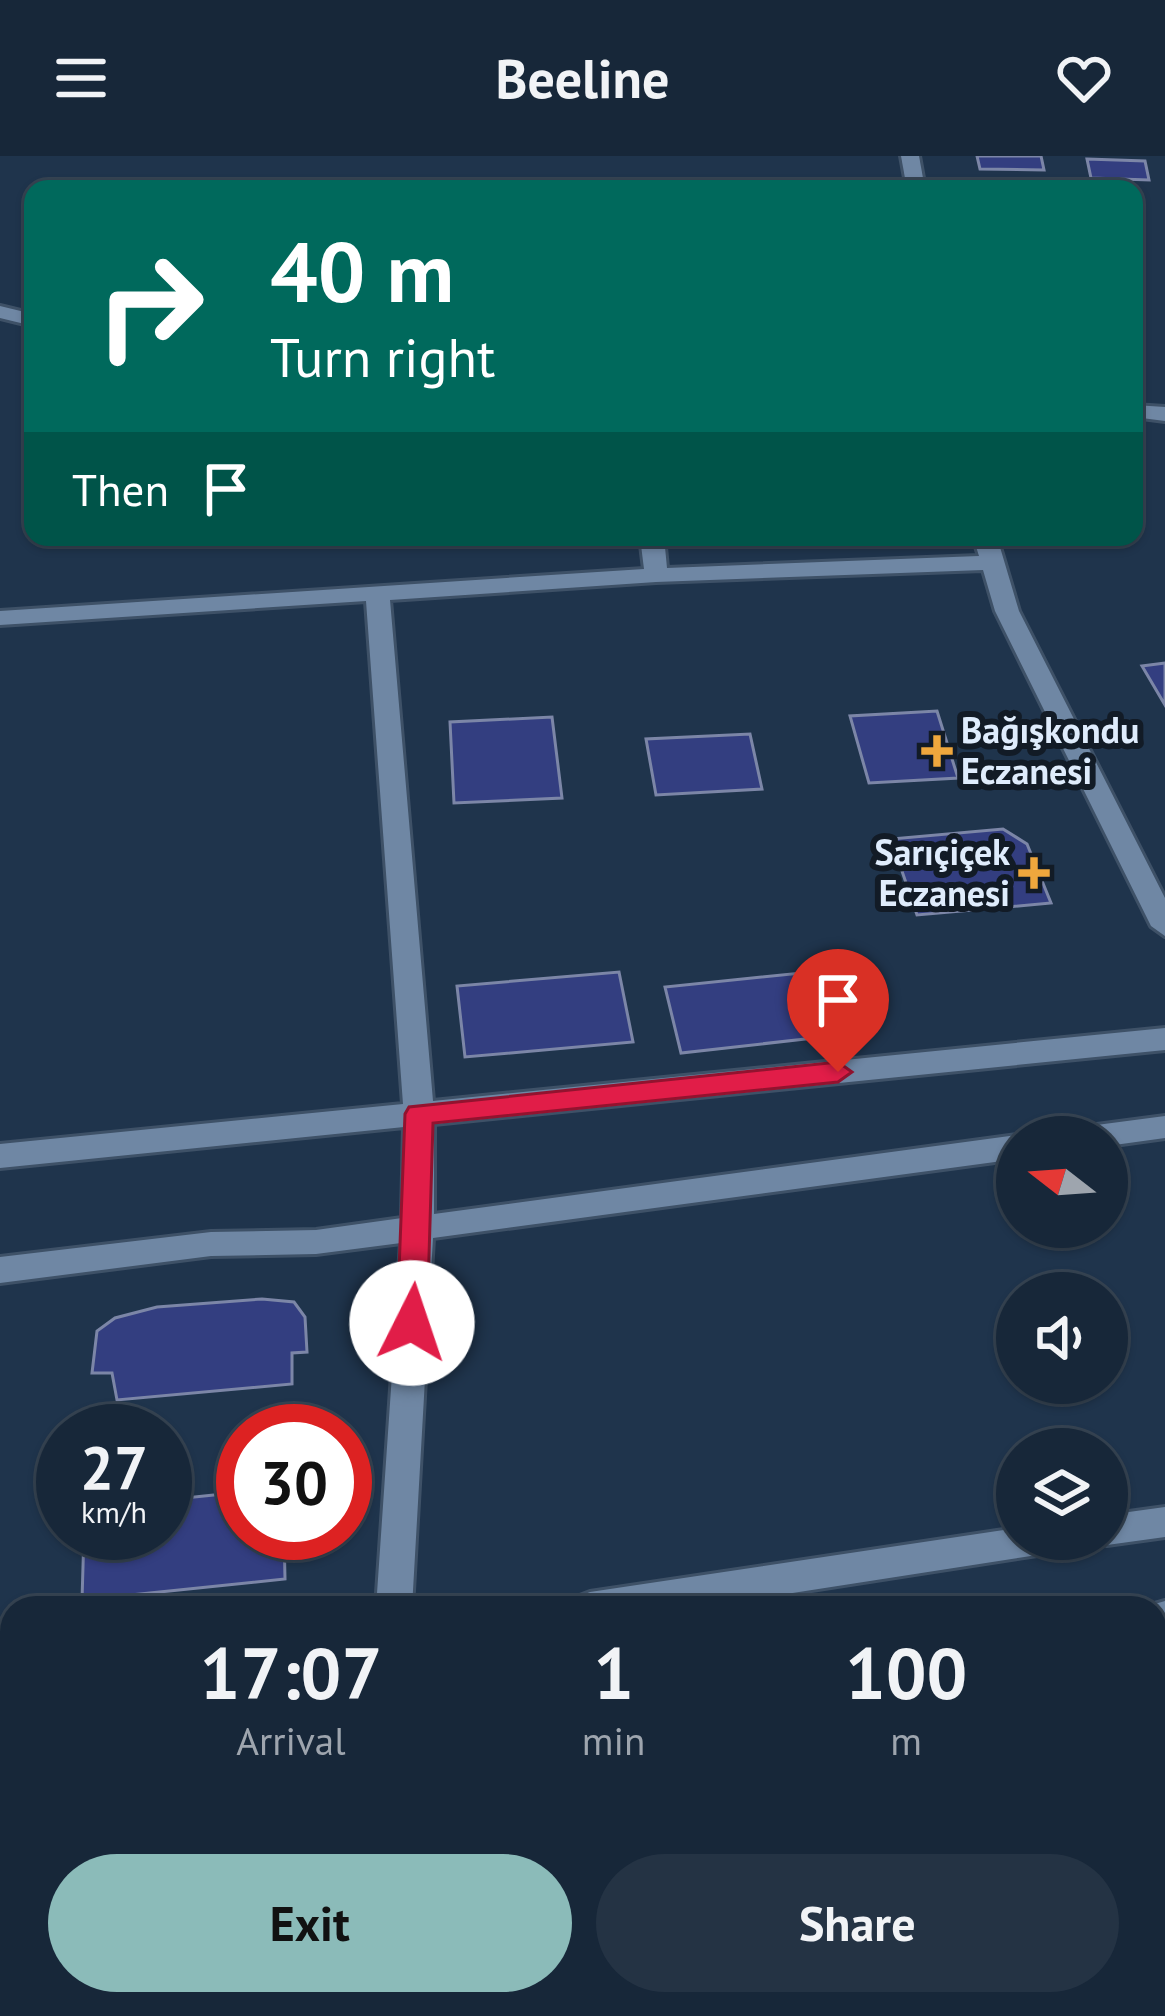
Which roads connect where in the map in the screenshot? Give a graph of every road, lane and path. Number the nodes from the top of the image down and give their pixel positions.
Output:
1 (653, 546) edge
2 (988, 550) edge
3 (656, 575) junction
4 (377, 593) junction
5 (0, 618) edge
6 (1165, 926) edge
7 (1165, 1039) edge
8 (419, 1114) junction
9 (1165, 1127) edge
10 (1128, 1132) edge
11 (996, 1150) edge
12 (0, 1156) edge
13 (418, 1228) junction
14 (0, 1270) edge
15 (1165, 1522) edge
16 (1128, 1527) edge
17 (996, 1546) edge
18 (395, 1596) edge
19 (669, 1596) edge

1 - 3 street
2 - 3 street
2 - 6 street
3 - 4 street
4 - 5 street
4 - 8 street
7 - 8 street
8 - 12 street
8 - 13 street
9 - 10 street
11 - 13 street
13 - 14 street
13 - 18 street
15 - 16 street
17 - 19 street

